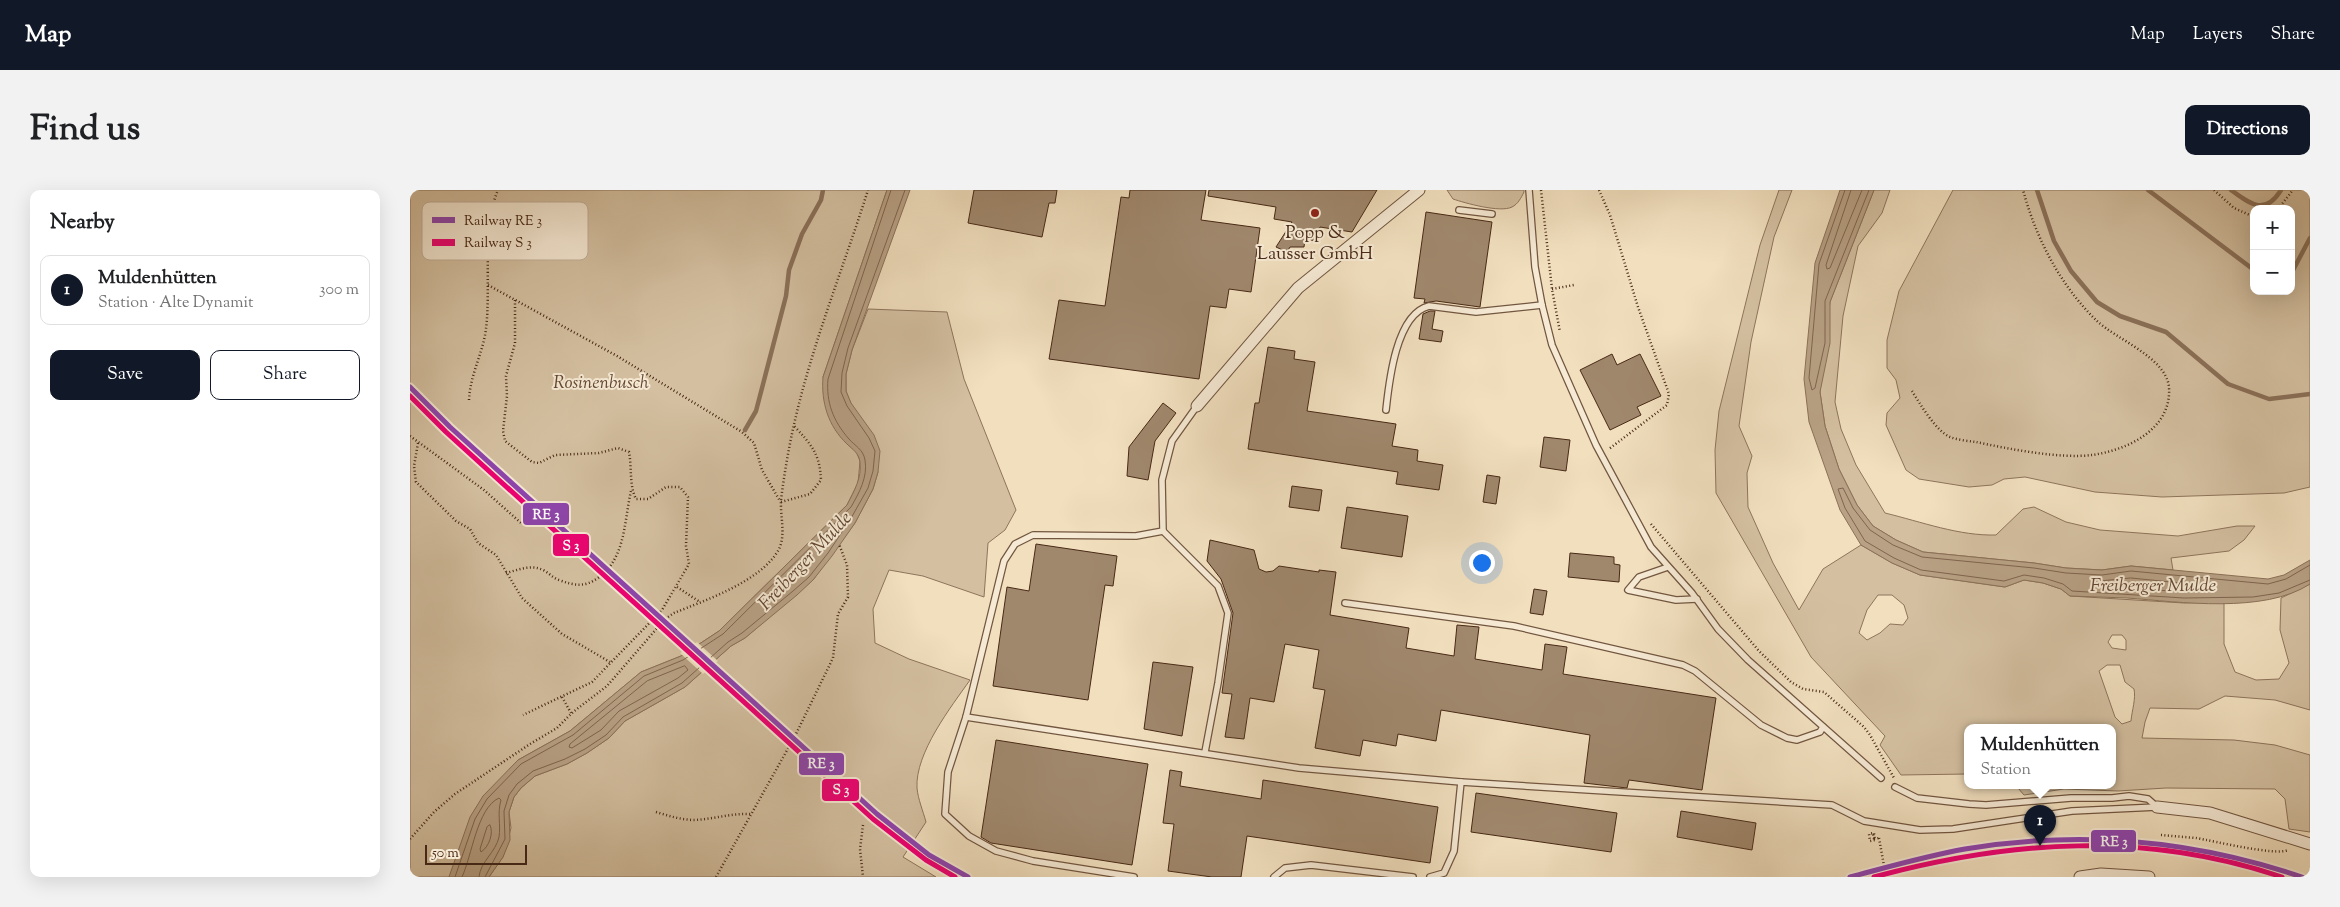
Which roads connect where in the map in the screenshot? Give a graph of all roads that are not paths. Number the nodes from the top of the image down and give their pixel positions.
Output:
1 (1419, 190) edge
2 (1530, 190) edge
3 (1459, 210) dead end
4 (1492, 214) dead end
5 (1542, 305) junction
6 (1198, 406) joint
7 (1386, 410) dead end
8 (1163, 531) junction
9 (1668, 567) junction
10 (1697, 599) junction
11 (1346, 603) dead end
12 (966, 717) junction
13 (1823, 727) junction
14 (1205, 752) junction
15 (1881, 778) dead end
16 (1461, 782) junction
17 (1895, 787) road end
18 (2157, 807) junction
19 (2310, 844) edge
20 (1134, 877) edge
21 (1274, 877) edge
22 (1413, 877) edge
23 (1430, 877) edge
24 (2080, 877) edge
25 (2149, 877) edge

1 - 6 street
2 - 5 lane
3 - 4 lane
5 - 7 lane
5 - 9 lane
6 - 8 lane
8 - 12 lane
8 - 14 lane
9 - 10 lane
9 - 10 lane
10 - 13 lane
11 - 13 lane
12 - 14 lane
12 - 20 lane
13 - 15 lane
14 - 16 lane
16 - 18 lane
16 - 23 lane
17 - 18 lane
18 - 19 street
21 - 22 lane
24 - 25 street

